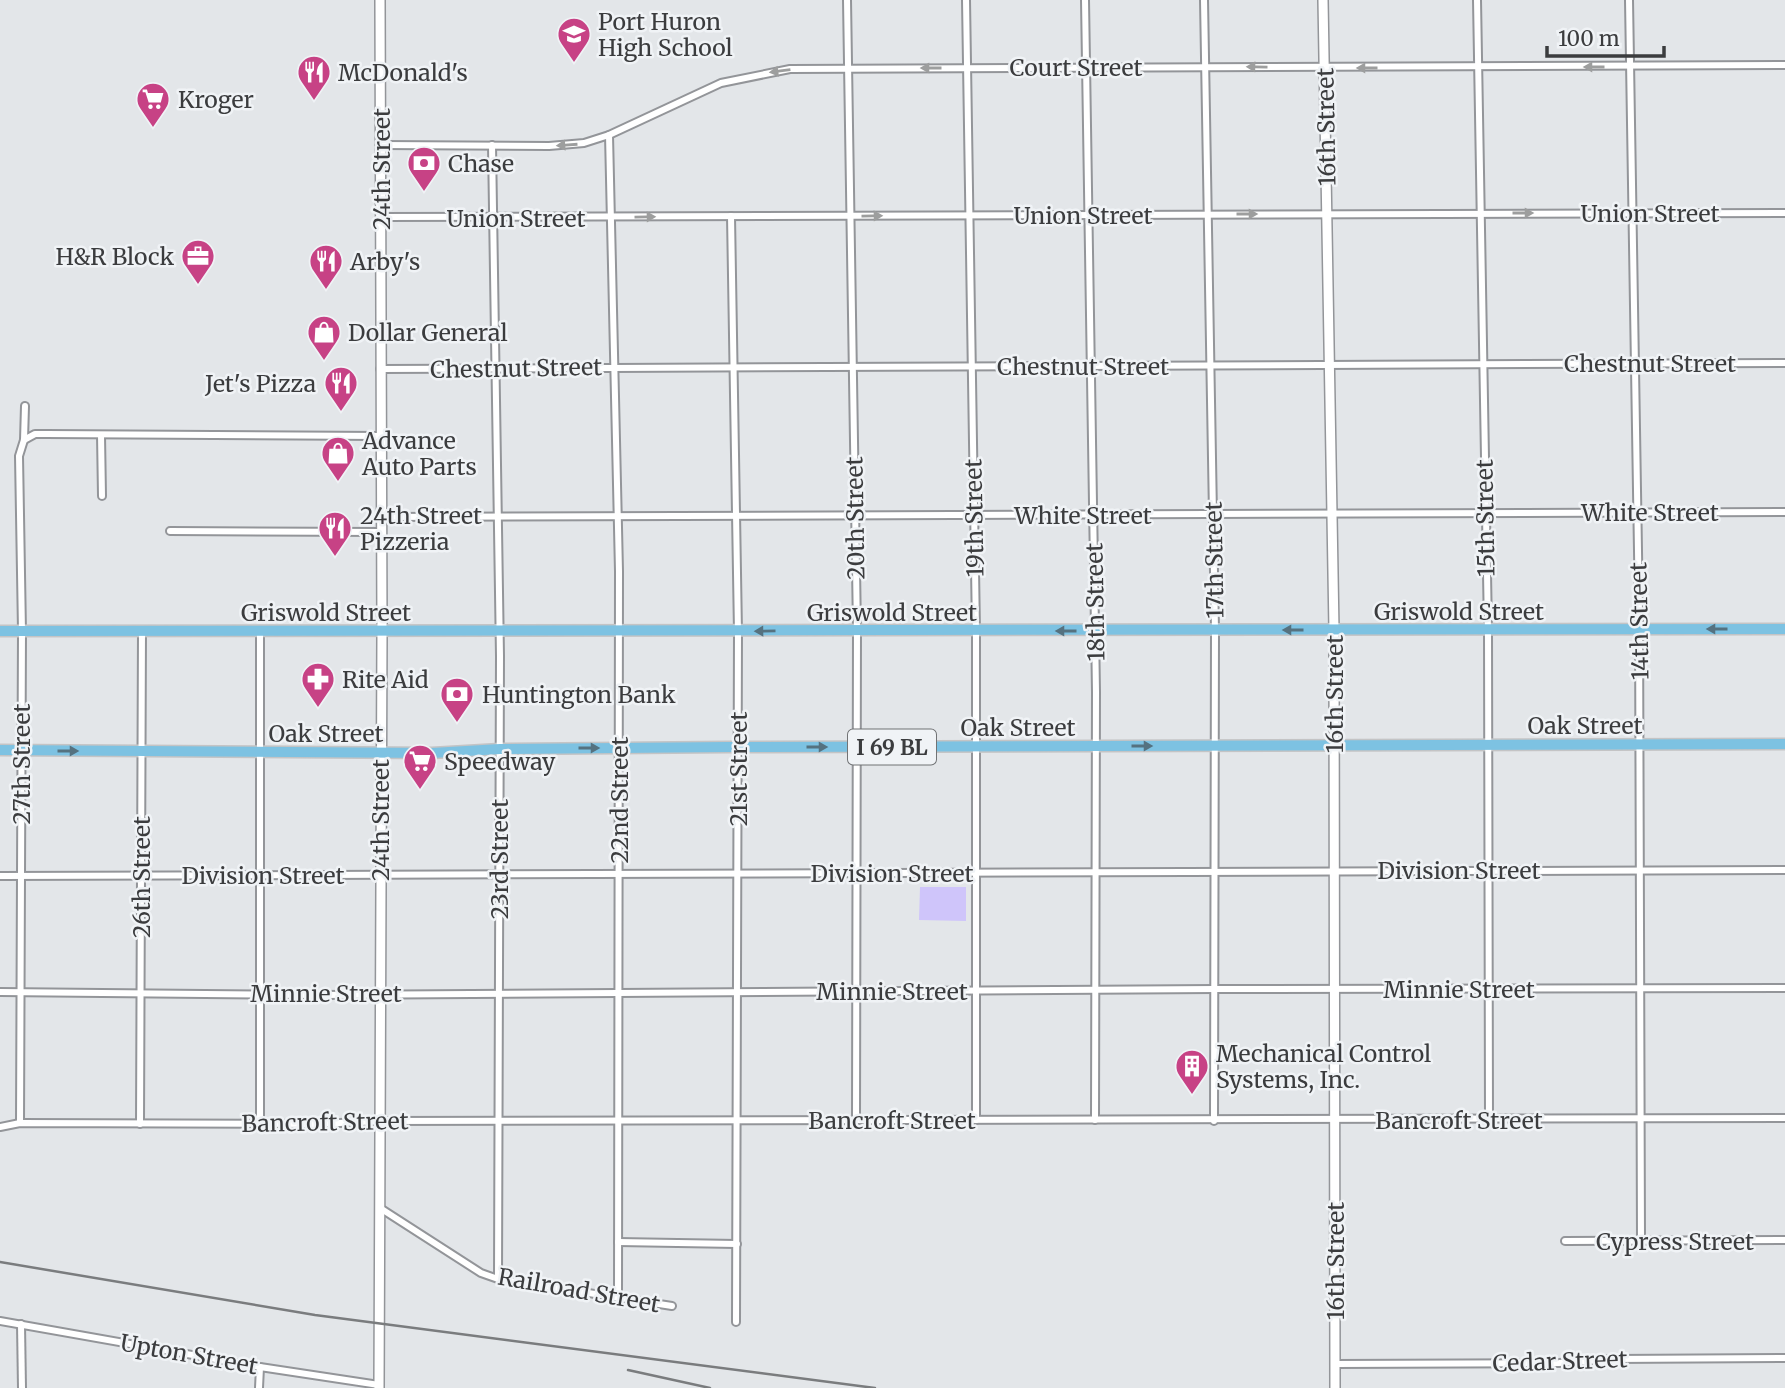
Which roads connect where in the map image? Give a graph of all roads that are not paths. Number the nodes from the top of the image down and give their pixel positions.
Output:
1 (380, 0) edge
2 (847, 0) edge
3 (966, 0) edge
4 (1085, 0) edge
5 (1204, 0) edge
6 (1323, 0) edge
7 (1476, 0) edge
8 (1629, 0) edge
9 (1785, 65) edge
10 (1086, 67) junction
11 (1205, 67) junction
12 (1478, 67) junction
13 (1630, 67) junction
14 (967, 68) junction
15 (1325, 68) junction
16 (849, 69) junction
17 (609, 135) junction
18 (381, 145) junction
19 (492, 145) junction
20 (1480, 213) junction
21 (1632, 213) junction
22 (1785, 213) edge
23 (1088, 214) junction
24 (1327, 214) junction
25 (969, 215) junction
26 (1208, 215) junction
27 (731, 216) junction
28 (850, 216) junction
29 (380, 217) junction
30 (493, 217) junction
31 (612, 217) junction
32 (1635, 363) junction
33 (1785, 363) edge
34 (1483, 364) junction
35 (1210, 365) junction
36 (1330, 365) junction
37 (853, 366) junction
38 (972, 366) junction
39 (1091, 366) junction
40 (615, 367) junction
41 (734, 367) junction
42 (495, 368) junction
43 (380, 369) junction
44 (26, 406) dead end
45 (101, 435) junction
46 (381, 436) junction
47 (24, 440) junction
48 (102, 496) dead end
49 (1638, 512) junction
50 (1785, 512) edge
51 (1485, 513) junction
52 (1333, 514) junction
53 (856, 515) junction
54 (1094, 515) junction
55 (1213, 515) junction
56 (498, 516) junction
57 (617, 516) junction
58 (737, 516) junction
59 (974, 516) junction
60 (381, 517) junction
61 (170, 531) dead end
62 (381, 532) junction
63 (1785, 629) edge
64 (857, 630) junction
65 (1215, 630) junction
66 (1334, 630) junction
67 (1488, 630) junction
68 (1639, 630) junction
69 (0, 631) edge
70 (22, 631) junction
71 (142, 631) junction
72 (260, 631) junction
73 (500, 631) junction
74 (619, 631) junction
75 (976, 631) junction
76 (1095, 631) junction
77 (382, 632) junction
78 (738, 632) junction
79 (1488, 744) junction
80 (1785, 744) edge
81 (1334, 745) junction
82 (1640, 745) junction
83 (1096, 746) junction
84 (1215, 746) junction
85 (738, 747) junction
86 (857, 747) junction
87 (976, 747) junction
88 (619, 748) junction
89 (500, 749) junction
90 (0, 750) edge
91 (21, 751) junction
92 (141, 751) junction
93 (260, 751) junction
94 (381, 752) junction
95 (1488, 870) junction
96 (1640, 870) junction
97 (1785, 870) edge
98 (1334, 871) junction
99 (1095, 872) junction
100 (1215, 872) junction
101 (737, 873) junction
102 (857, 873) junction
103 (976, 873) junction
104 (141, 874) junction
105 (261, 874) junction
106 (499, 874) junction
107 (619, 874) junction
108 (380, 875) junction
109 (0, 876) edge
110 (21, 876) junction
111 (1488, 988) junction
112 (1785, 988) edge
113 (1215, 989) junction
114 (1334, 989) junction
115 (1640, 989) junction
116 (976, 990) junction
117 (1096, 990) junction
118 (857, 991) junction
119 (0, 992) edge
120 (141, 992) junction
121 (738, 992) junction
122 (21, 993) junction
123 (260, 993) junction
124 (499, 993) junction
125 (619, 993) junction
126 (380, 995) junction
127 (1785, 1118) edge
128 (1641, 1119) junction
129 (856, 1120) junction
130 (976, 1120) junction
131 (1095, 1120) junction
132 (1335, 1120) junction
133 (1489, 1120) junction
134 (380, 1121) junction
135 (499, 1121) junction
136 (618, 1121) junction
137 (737, 1121) junction
138 (1214, 1121) junction
139 (20, 1123) junction
140 (260, 1123) junction
141 (140, 1124) junction
142 (0, 1127) edge
143 (380, 1208) junction
144 (1785, 1240) edge
145 (1565, 1241) dead end
146 (1641, 1241) junction
147 (618, 1242) junction
148 (737, 1244) junction
149 (498, 1279) junction
150 (618, 1298) junction
151 (672, 1306) dead end
152 (0, 1321) edge
153 (736, 1322) dead end
154 (21, 1324) junction
155 (1785, 1358) edge
156 (1335, 1364) junction
157 (260, 1367) junction
158 (379, 1386) edge
159 (22, 1388) edge
160 (259, 1388) edge
161 (1335, 1388) edge

1 - 18 street, 24th Street
2 - 16 street, 20th Street
3 - 14 street, 19th Street
4 - 10 street, 18th Street
5 - 11 street, 17th Street
6 - 15 street, 16th Street
7 - 12 street, 15th Street
8 - 13 street, 14th Street
9 - 13 street, Court Street
10 - 11 street, Court Street
10 - 14 street, Court Street
10 - 23 street, 18th Street
15 -> 11 street, Court Street
11 - 26 street, 17th Street
13 -> 12 street, Court Street
12 -> 15 street, Court Street
12 - 20 street, 15th Street
13 - 21 street, 14th Street
14 -> 16 street, Court Street
14 - 25 street, 19th Street
15 - 24 street, 16th Street
16 -> 17 street, Court Street
16 - 28 street, 20th Street
17 -> 19 street, Court Street
17 - 31 street, 22nd Street
18 - 19 street, Court Street
18 - 29 street, 24th Street
19 - 30 street, 23rd Street
20 -> 21 street, Union Street
20 - 24 street, Union Street
20 - 34 street, 15th Street
21 - 22 street, Union Street
21 - 32 street, 14th Street
23 - 25 street, Union Street
23 - 26 street, Union Street
23 - 39 street, 18th Street
26 -> 24 street, Union Street
24 - 36 street, 16th Street
28 -> 25 street, Union Street
25 - 38 street, 19th Street
26 - 35 street, 17th Street
27 - 28 street, Union Street
31 -> 27 street, Union Street
27 - 41 street, 21st Street
28 - 37 street, 20th Street
29 - 30 street, Union Street
29 - 43 street, 24th Street
30 - 31 street, Union Street
30 - 42 street, 23rd Street
31 - 40 street, 22nd Street
32 - 33 street, Chestnut Street
32 - 34 street, Chestnut Street
32 - 49 street, 14th Street
34 - 36 street, Chestnut Street
34 - 51 street, 15th Street
35 - 36 street, Chestnut Street
35 - 39 street, Chestnut Street
35 - 55 street, 17th Street
36 - 52 street, 16th Street
37 - 38 street, Chestnut Street
37 - 41 street, Chestnut Street
37 - 53 street, 20th Street
38 - 39 street, Chestnut Street
38 - 59 street, 19th Street
39 - 54 street, 18th Street
40 - 41 street, Chestnut Street
40 - 42 street, Chestnut Street
40 - 57 street, 22nd Street
41 - 58 street, 21st Street
42 - 43 street, Chestnut Street
42 - 56 street, 23rd Street
43 - 46 street, 24th Street
44 - 47 street, 27th Street
45 - 46 street
45 - 47 street
45 - 48 street
46 - 60 street, 24th Street
47 - 70 street, 27th Street
49 - 50 street, White Street
49 - 51 street, White Street
49 - 68 street, 14th Street
51 - 52 street, White Street
51 - 67 street, 15th Street
52 - 55 street, White Street
52 - 66 street, 16th Street
53 - 58 street, White Street
53 - 59 street, White Street
53 - 64 street, 20th Street
54 - 55 street, White Street
54 - 59 street, White Street
54 - 76 street, 18th Street
55 - 65 street, 17th Street
56 - 57 street, White Street
56 - 60 street, White Street
56 - 73 street, 23rd Street
57 - 58 street, White Street
57 - 74 street, 22nd Street
58 - 78 street, 21st Street
59 - 75 street, 19th Street
60 - 62 street, 24th Street
61 - 62 street
62 - 77 street, 24th Street
63 -> 68 main road, Griswold Street
64 - 75 main road, Griswold Street
64 -> 78 main road, Griswold Street
64 - 86 street, 20th Street
66 -> 65 main road, Griswold Street
65 - 76 main road, Griswold Street
65 - 84 street, 17th Street
66 - 67 main road, Griswold Street
66 - 81 street, 16th Street
67 - 68 main road, Griswold Street
67 - 79 street, 15th Street
68 - 82 street, 14th Street
69 - 70 main road, Griswold Street
70 - 71 main road, Griswold Street
70 - 91 street, 27th Street
71 - 72 main road, Griswold Street
71 - 92 street, 26th Street
72 - 77 main road, Griswold Street
72 - 93 street
73 - 74 main road, Griswold Street
73 - 77 main road, Griswold Street
73 - 89 street, 23rd Street
74 - 78 main road, Griswold Street
74 - 88 street, 22nd Street
76 -> 75 main road, Griswold Street
75 - 87 street, 19th Street
76 - 83 street, 18th Street
77 - 94 street, 24th Street
78 - 85 street, 21st Street
79 - 81 main road, Oak Street / I 69 BL
79 - 82 main road, Oak Street / I 69 BL
79 - 95 street, 15th Street
80 - 82 main road, Oak Street / I 69 BL
81 - 84 main road, Oak Street / I 69 BL
81 - 98 street, 16th Street
82 - 96 street, 14th Street
83 -> 84 main road, Oak Street / I 69 BL
83 - 87 main road, Oak Street / I 69 BL
83 - 99 street, 18th Street
84 - 100 street, 17th Street
85 -> 86 main road, Oak Street / I 69 BL
85 - 88 main road, Oak Street / I 69 BL
85 - 101 street, 21st Street
86 - 87 main road, Oak Street / I 69 BL
86 - 102 street, 20th Street
87 - 103 street, 19th Street
89 -> 88 main road, Oak Street / I 69 BL
88 - 107 street, 22nd Street
89 - 94 main road, Oak Street / I 69 BL
89 - 106 street, 23rd Street
90 - 91 main road, Oak Street / I 69 BL
91 -> 92 main road, Oak Street / I 69 BL
91 - 110 street, 27th Street
92 - 93 main road, Oak Street / I 69 BL
92 - 104 street, 26th Street
93 - 94 main road, Oak Street / I 69 BL
93 - 105 street
94 - 108 street, 24th Street
95 - 96 street, Division Street
95 - 98 street, Division Street
95 - 111 street, 15th Street
96 - 97 street, Division Street
96 - 115 street, 14th Street
98 - 100 street, Division Street
98 - 114 street, 16th Street
99 - 100 street, Division Street
99 - 103 street, Division Street
99 - 117 street, 18th Street
100 - 113 street, 17th Street
101 - 102 street, Division Street
101 - 107 street, Division Street
101 - 121 street, 21st Street
102 - 103 street, Division Street
102 - 118 street, 20th Street
103 - 116 street, 19th Street
104 - 105 street, Division Street
104 - 110 street, Division Street
104 - 120 street, 26th Street
105 - 108 street, Division Street
105 - 123 street
106 - 107 street, Division Street
106 - 108 street, Division Street
106 - 124 street, 23rd Street
107 - 125 street, 22nd Street
108 - 126 street, 24th Street
109 - 110 street, Division Street
110 - 122 street, 27th Street
111 - 114 street, Minnie Street
111 - 115 street, Minnie Street
111 - 133 street, 15th Street
112 - 115 street, Minnie Street
113 - 114 street, Minnie Street
113 - 117 street, Minnie Street
113 - 138 street, 17th Street
114 - 132 street, 16th Street
115 - 128 street, 14th Street
116 - 117 street, Minnie Street
116 - 118 street, Minnie Street
116 - 130 street, 19th Street
117 - 131 street, 18th Street
118 - 121 street, Minnie Street
118 - 129 street, 20th Street
119 - 122 street, Minnie Street
120 - 122 street, Minnie Street
120 - 123 street, Minnie Street
120 - 141 street, 26th Street
121 - 125 street, Minnie Street
121 - 137 street, 21st Street
122 - 139 street, 27th Street
123 - 126 street, Minnie Street
123 - 140 street
124 - 125 street, Minnie Street
124 - 126 street, Minnie Street
124 - 135 street, 23rd Street
125 - 136 street, 22nd Street
126 - 134 street, 24th Street
127 - 128 street, Bancroft Street
128 - 133 street, Bancroft Street
128 - 146 street, 14th Street
129 - 130 street, Bancroft Street
129 - 137 street, Bancroft Street
130 - 131 street, Bancroft Street
131 - 138 street, Bancroft Street
132 - 133 street, Bancroft Street
132 - 138 street, Bancroft Street
132 - 156 street, 16th Street
134 - 135 street, Bancroft Street
134 - 140 street, Bancroft Street
134 - 143 street, 24th Street
135 - 136 street, Bancroft Street
135 - 149 street, 23rd Street
136 - 137 street, Bancroft Street
136 - 147 street, 22nd Street
137 - 148 street, 21st Street
139 - 141 street, Bancroft Street
139 - 142 street, Bancroft Street
140 - 141 street, Bancroft Street
143 - 149 street, Railroad Street
143 - 158 street, 24th Street
144 - 146 street, Cypress Street
145 - 146 street, Cypress Street
147 - 148 street
147 - 150 street, 22nd Street
148 - 153 street, 21st Street
149 - 150 street, Railroad Street
150 - 151 street, Railroad Street
152 - 154 street, Upton Street
154 - 157 street, Upton Street
154 - 159 street
155 - 156 street, Cedar Street
156 - 161 street, 16th Street
157 - 158 street, Upton Street
157 - 160 street

